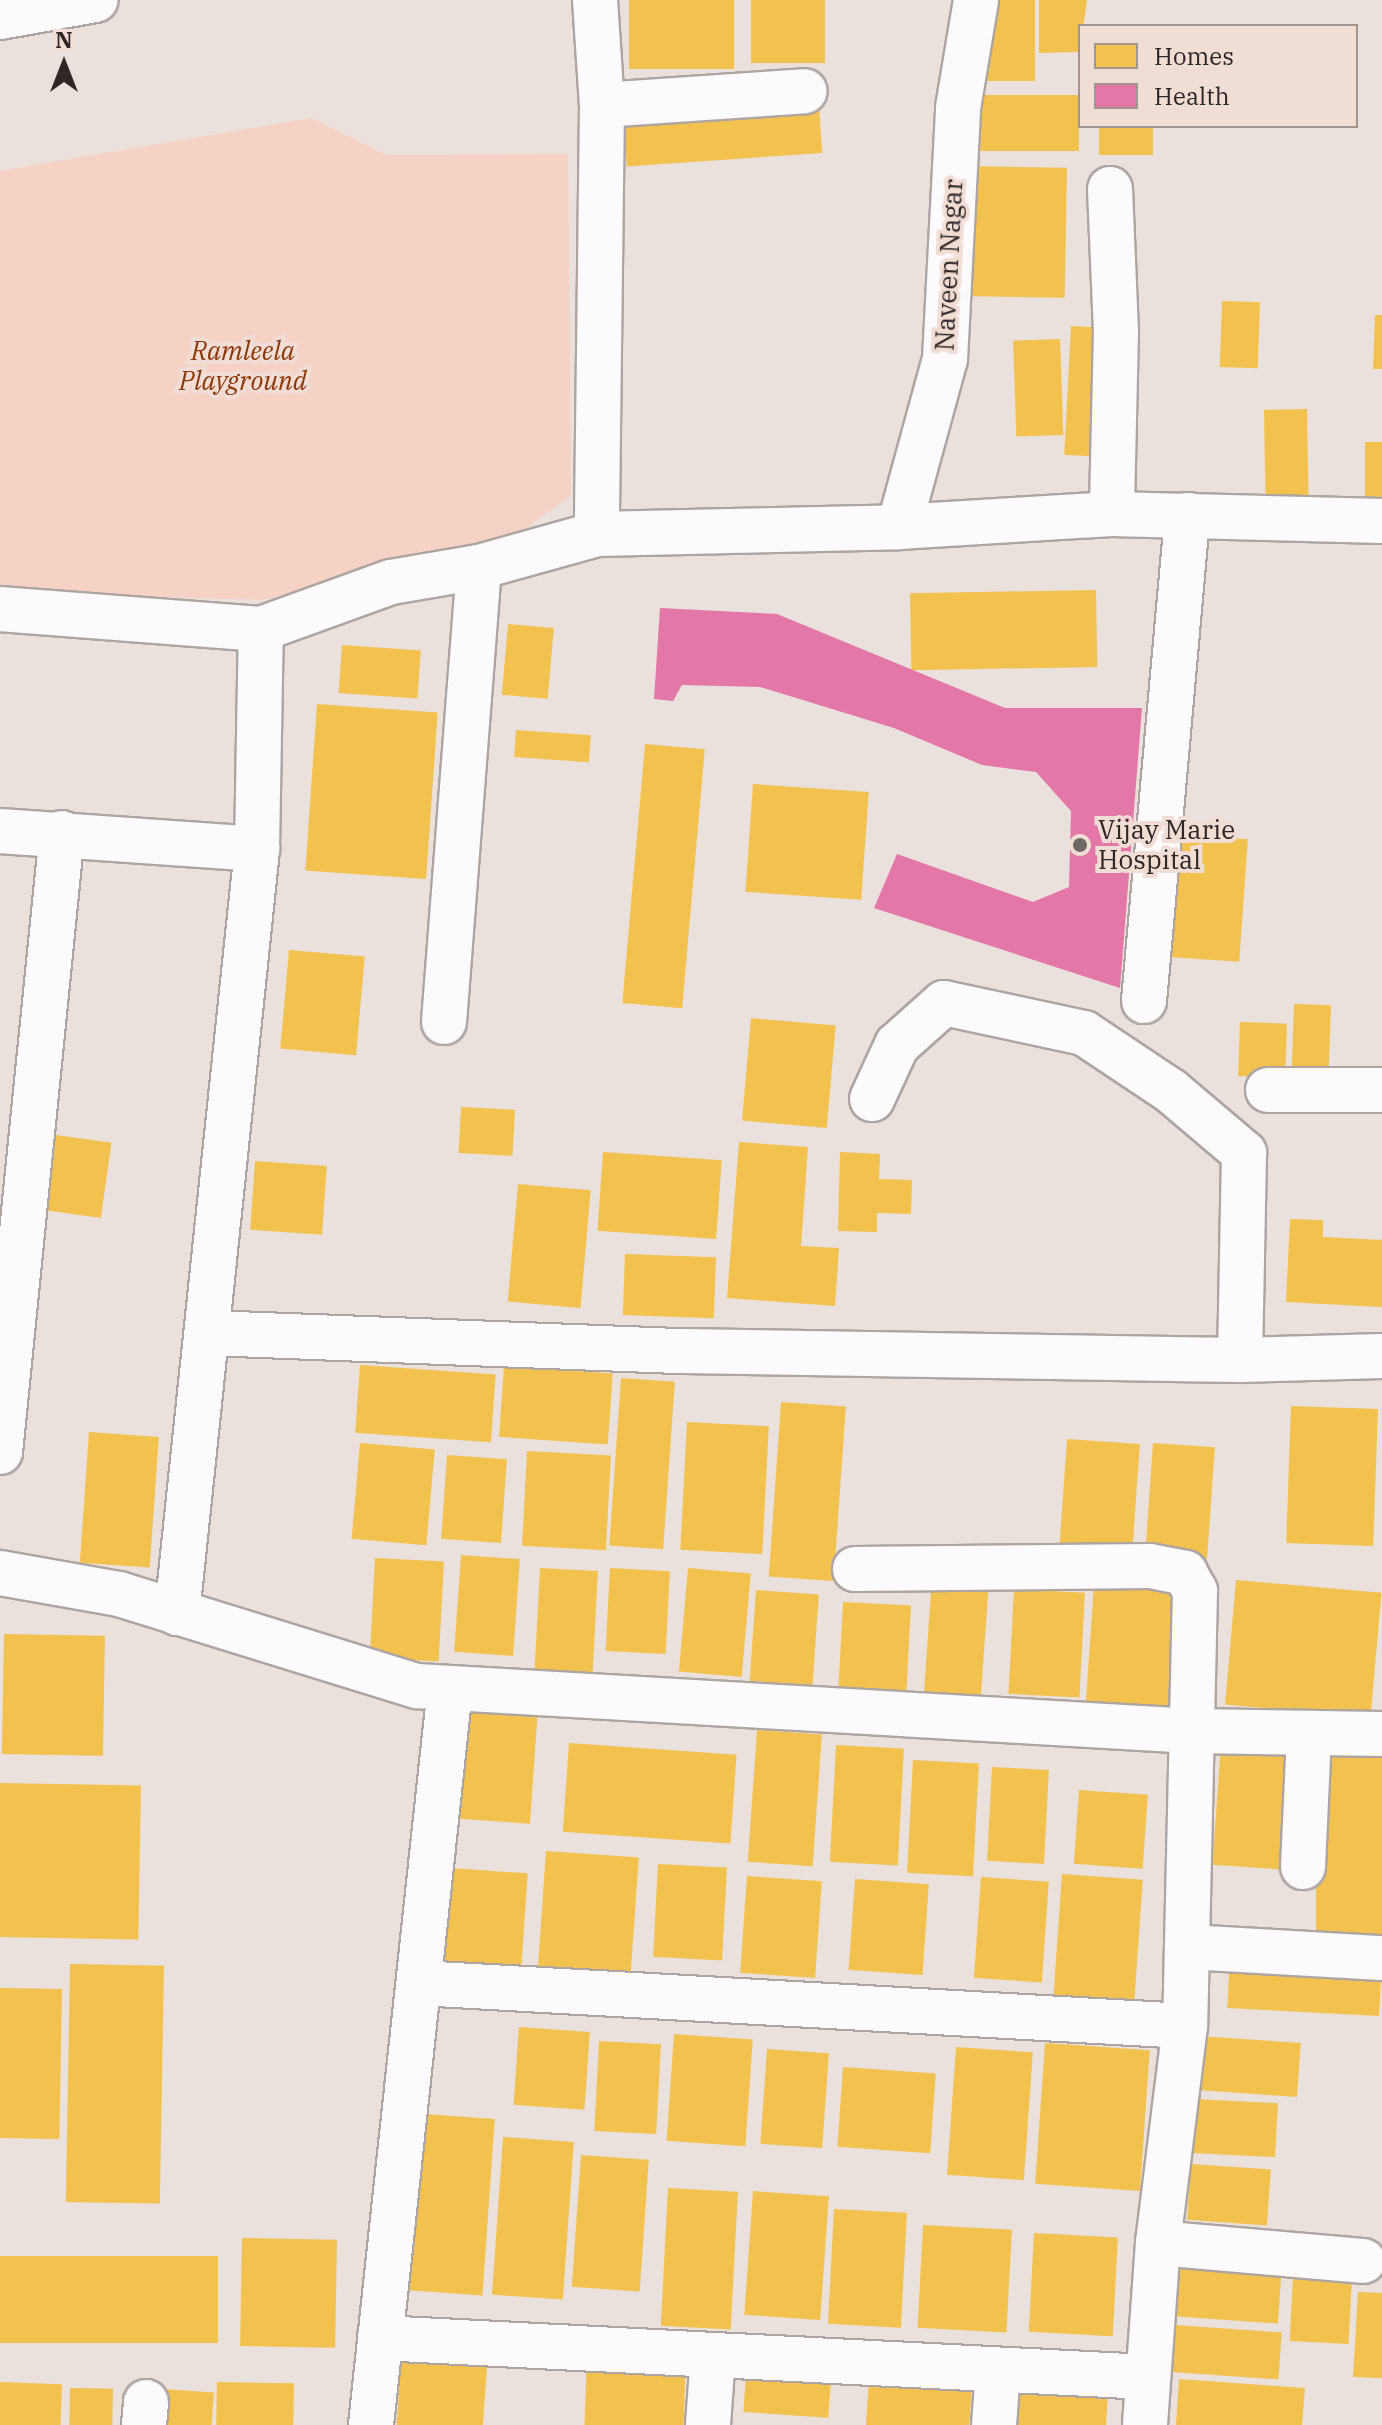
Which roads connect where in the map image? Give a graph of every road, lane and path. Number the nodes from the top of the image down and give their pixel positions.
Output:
1 (95, 0) edge
2 (595, 0) edge
3 (976, 0) edge
4 (0, 17) edge
5 (805, 91) dead end
6 (602, 105) junction
7 (1110, 189) dead end
8 (1112, 514) junction
9 (1187, 515) junction
10 (1382, 521) edge
11 (899, 527) junction
12 (597, 534) junction
13 (479, 567) junction
14 (0, 609) edge
15 (261, 629) junction
16 (0, 831) edge
17 (62, 833) junction
18 (257, 849) junction
19 (1144, 1001) dead end
20 (444, 1022) dead end
21 (1268, 1090) dead end
22 (1382, 1090) edge
23 (872, 1099) dead end
24 (209, 1333) junction
25 (1382, 1356) edge
26 (1240, 1360) junction
27 (0, 1452) edge
28 (855, 1569) dead end
29 (0, 1573) edge
30 (177, 1613) junction
31 (450, 1688) junction
32 (1193, 1731) junction
33 (1309, 1734) junction
34 (1382, 1734) edge
35 (1303, 1867) dead end
36 (1189, 1947) junction
37 (1382, 1958) edge
38 (419, 1983) junction
39 (1185, 2026) junction
40 (1158, 2243) junction
41 (1363, 2261) dead end
42 (380, 2338) junction
43 (713, 2355) junction
44 (998, 2370) junction
45 (1148, 2377) junction
46 (371, 2425) edge
47 (708, 2425) edge
48 (994, 2425) edge
49 (1145, 2425) edge

1 - 4 street
2 - 6 street
3 - 11 street, Naveen Nagar
5 - 6 street
6 - 12 street
7 - 8 street
8 - 9 street
8 - 11 street
9 - 10 street
9 - 19 street
11 - 12 street
12 - 13 street
13 - 15 street
13 - 20 street
14 - 15 street
15 - 18 street
16 - 17 street
17 - 18 street
17 - 27 street
18 - 24 street
21 - 22 street
23 - 26 street
24 - 26 street
24 - 30 street
25 - 26 street
28 - 32 street
29 - 30 street
30 - 31 street
31 - 32 street
31 - 38 street
32 - 33 street
32 - 36 street
33 - 34 street
33 - 35 street
36 - 37 street
36 - 39 street
38 - 39 street
38 - 42 street
39 - 40 street
40 - 41 street
40 - 45 street
42 - 43 street
42 - 46 street
43 - 44 street
43 - 47 street
44 - 45 street
44 - 48 street
45 - 49 street

